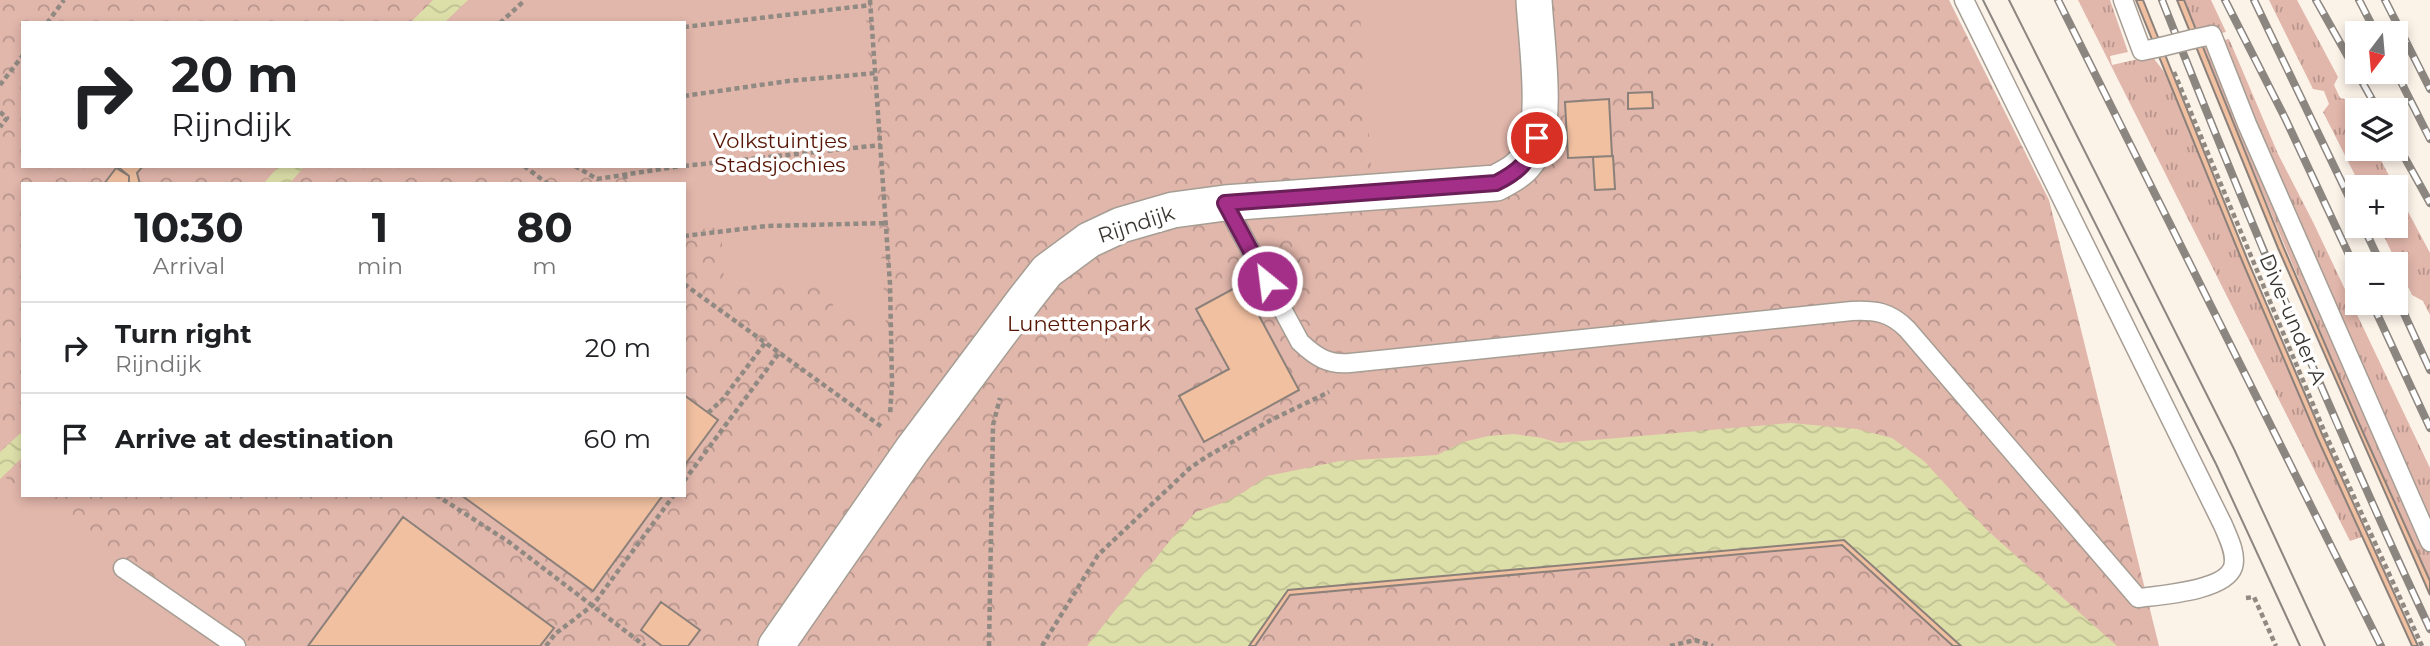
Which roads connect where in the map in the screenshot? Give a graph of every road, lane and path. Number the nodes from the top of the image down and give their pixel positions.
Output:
1 (64, 0) edge
2 (525, 0) edge
3 (1534, 0) edge
4 (1964, 0) edge
5 (2123, 0) edge
6 (870, 2) edge
7 (48, 21) edge
8 (502, 21) edge
9 (686, 27) edge
10 (21, 58) edge
11 (2171, 64) dead end
12 (876, 73) junction
13 (0, 85) edge
14 (686, 96) edge
15 (0, 111) edge
16 (0, 127) edge
17 (881, 145) junction
18 (686, 166) edge
19 (527, 168) edge
20 (578, 168) edge
21 (667, 168) edge
22 (625, 174) junction
23 (545, 182) edge
24 (626, 182) edge
25 (1225, 203) junction
26 (886, 223) junction
27 (686, 236) edge
28 (686, 285) edge
29 (765, 343) junction
30 (779, 353) junction
31 (1350, 363) junction
32 (1002, 387) dead end
33 (708, 413) dead end
34 (901, 441) junction
35 (686, 478) edge
36 (439, 497) edge
37 (673, 497) edge
38 (2430, 542) edge
39 (123, 568) dead end
40 (593, 605) junction
41 (2262, 617) dead end
42 (236, 646) edge
43 (546, 646) edge
44 (645, 646) edge
45 (776, 646) edge
46 (989, 646) edge
47 (1042, 646) edge
48 (1670, 646) edge
49 (1713, 646) edge
50 (2276, 646) edge
51 (2422, 646) edge

1 - 7 path
2 - 8 path
3 - 25 street, Rijndijk
4 - 31 lane
5 - 38 lane, bridge
6 - 9 path
6 - 12 path
10 - 13 path
11 - 51 path, Dive-under A
12 - 14 path
12 - 17 path
15 - 16 path
17 - 18 path
17 - 26 path
19 - 23 path
20 - 22 path
21 - 22 path
22 - 24 path
25 - 31 lane
25 - 34 street, Rijndijk
26 - 27 path
26 - 34 path
28 - 29 path
29 - 30 path
29 - 33 path
30 - 34 path
30 - 35 path
31 - 47 path
32 - 46 path
34 - 45 street, Rijndijk
36 - 40 path
37 - 40 path
39 - 42 lane
40 - 43 path
40 - 44 path
41 - 50 path
48 - 49 path

